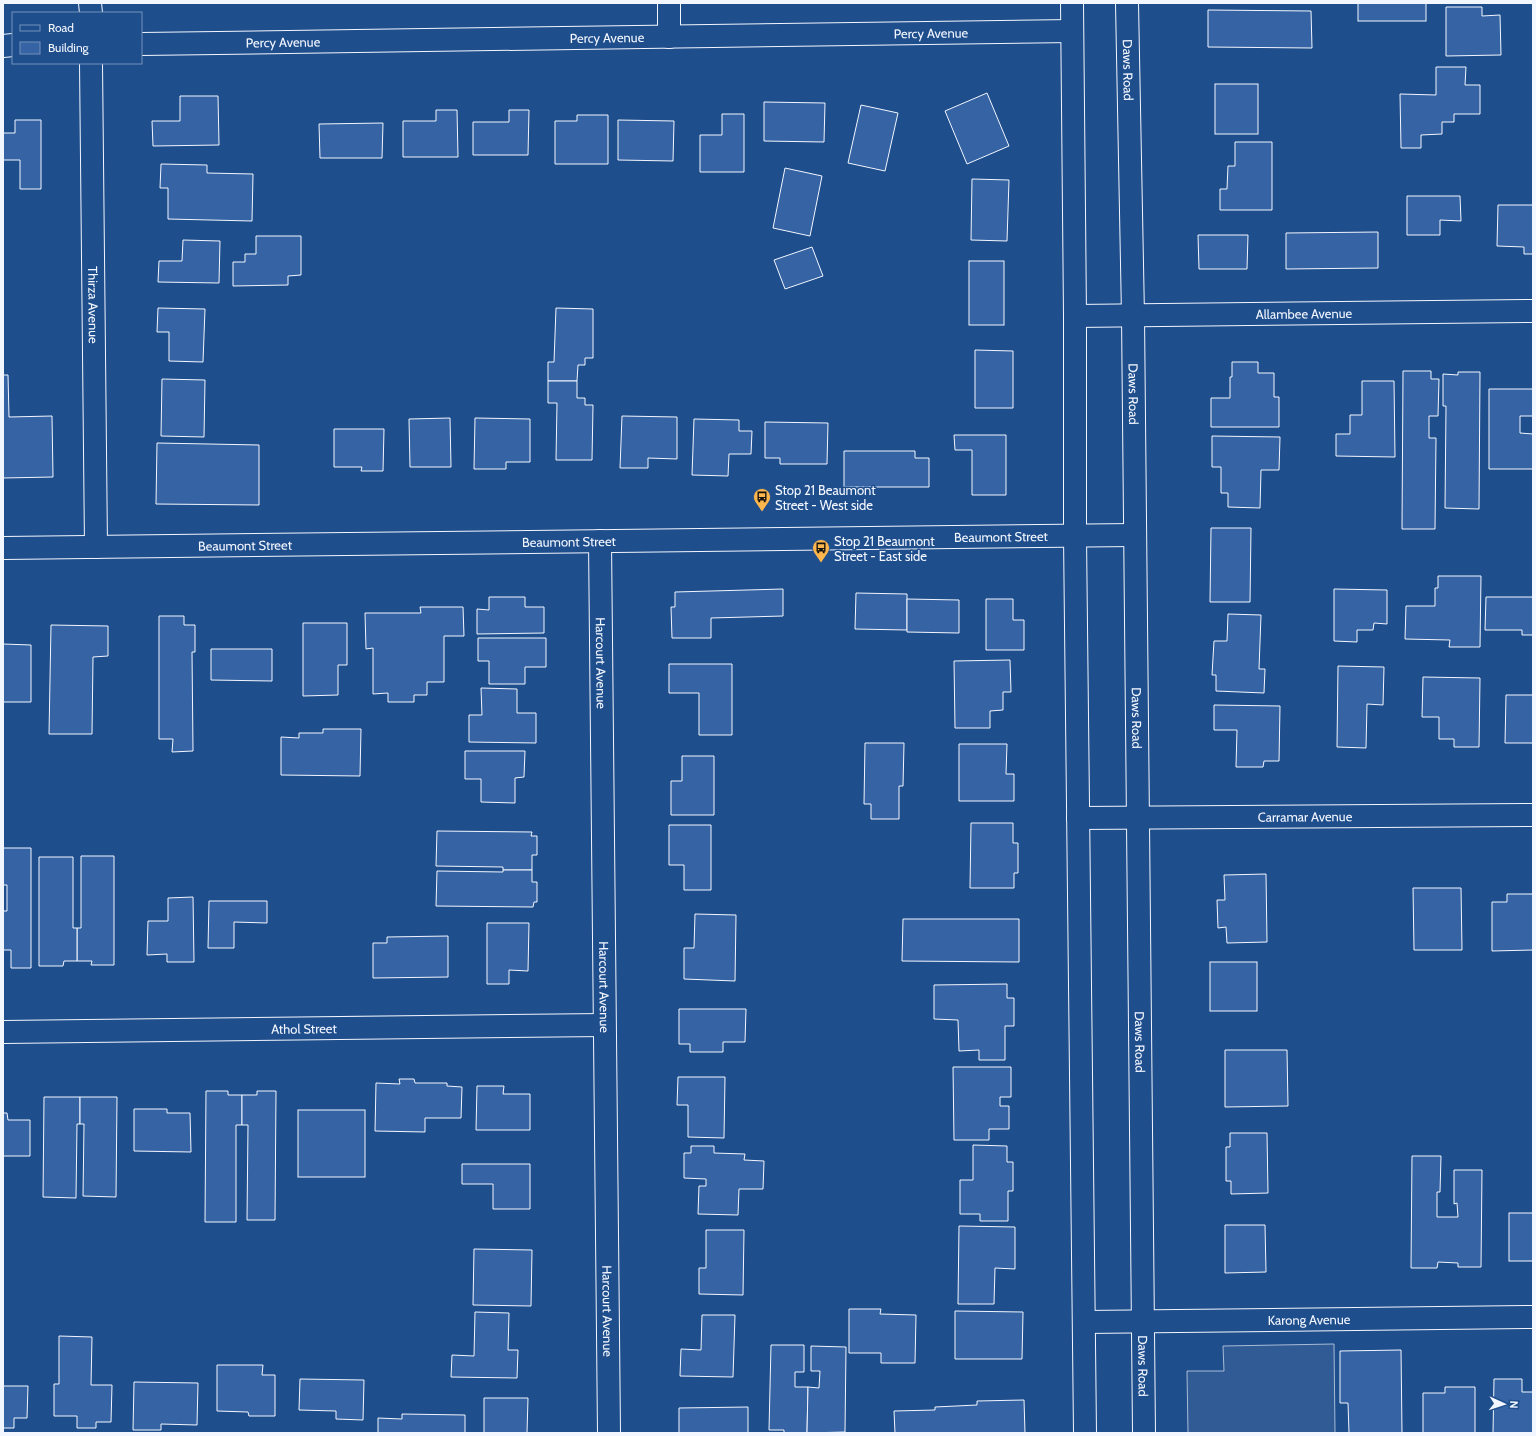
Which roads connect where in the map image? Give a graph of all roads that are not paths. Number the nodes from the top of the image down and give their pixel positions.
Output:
1 (669, 3) edge
2 (1072, 3) edge
3 (1127, 3) edge
4 (1072, 31) junction
5 (669, 37) junction
6 (142, 44) edge
7 (91, 64) edge
8 (1533, 311) edge
9 (1075, 316) junction
10 (1133, 316) junction
11 (1134, 535) junction
12 (1075, 536) junction
13 (600, 541) junction
14 (96, 547) junction
15 (3, 548) edge
16 (1533, 815) edge
17 (1078, 818) junction
18 (1137, 818) junction
19 (604, 1025) junction
20 (3, 1032) edge
21 (1533, 1317) edge
22 (1084, 1322) junction
23 (1142, 1322) junction
24 (608, 1433) edge
25 (1085, 1433) edge
26 (1144, 1433) edge

1 - 5 street
2 - 4 street
3 - 10 street, Daws Road
4 - 5 street, Percy Avenue
4 - 9 street
5 - 6 street, Percy Avenue
7 - 14 street, Thirza Avenue
8 - 10 street, Allambee Avenue
9 - 10 street, Allambee Avenue
9 - 12 street
10 - 11 street, Daws Road
11 - 12 street, Beaumont Street
11 - 18 street, Daws Road
12 - 13 street, Beaumont Street
12 - 17 street
13 - 14 street, Beaumont Street
13 - 19 street, Harcourt Avenue
14 - 15 street, Beaumont Street
16 - 18 street, Carramar Avenue
17 - 18 street, Carramar Avenue
17 - 22 street
18 - 23 street, Daws Road
19 - 20 street, Athol Street
19 - 24 street, Harcourt Avenue
21 - 23 street, Karong Avenue
22 - 23 street, Karong Avenue
22 - 25 street
23 - 26 street, Daws Road

